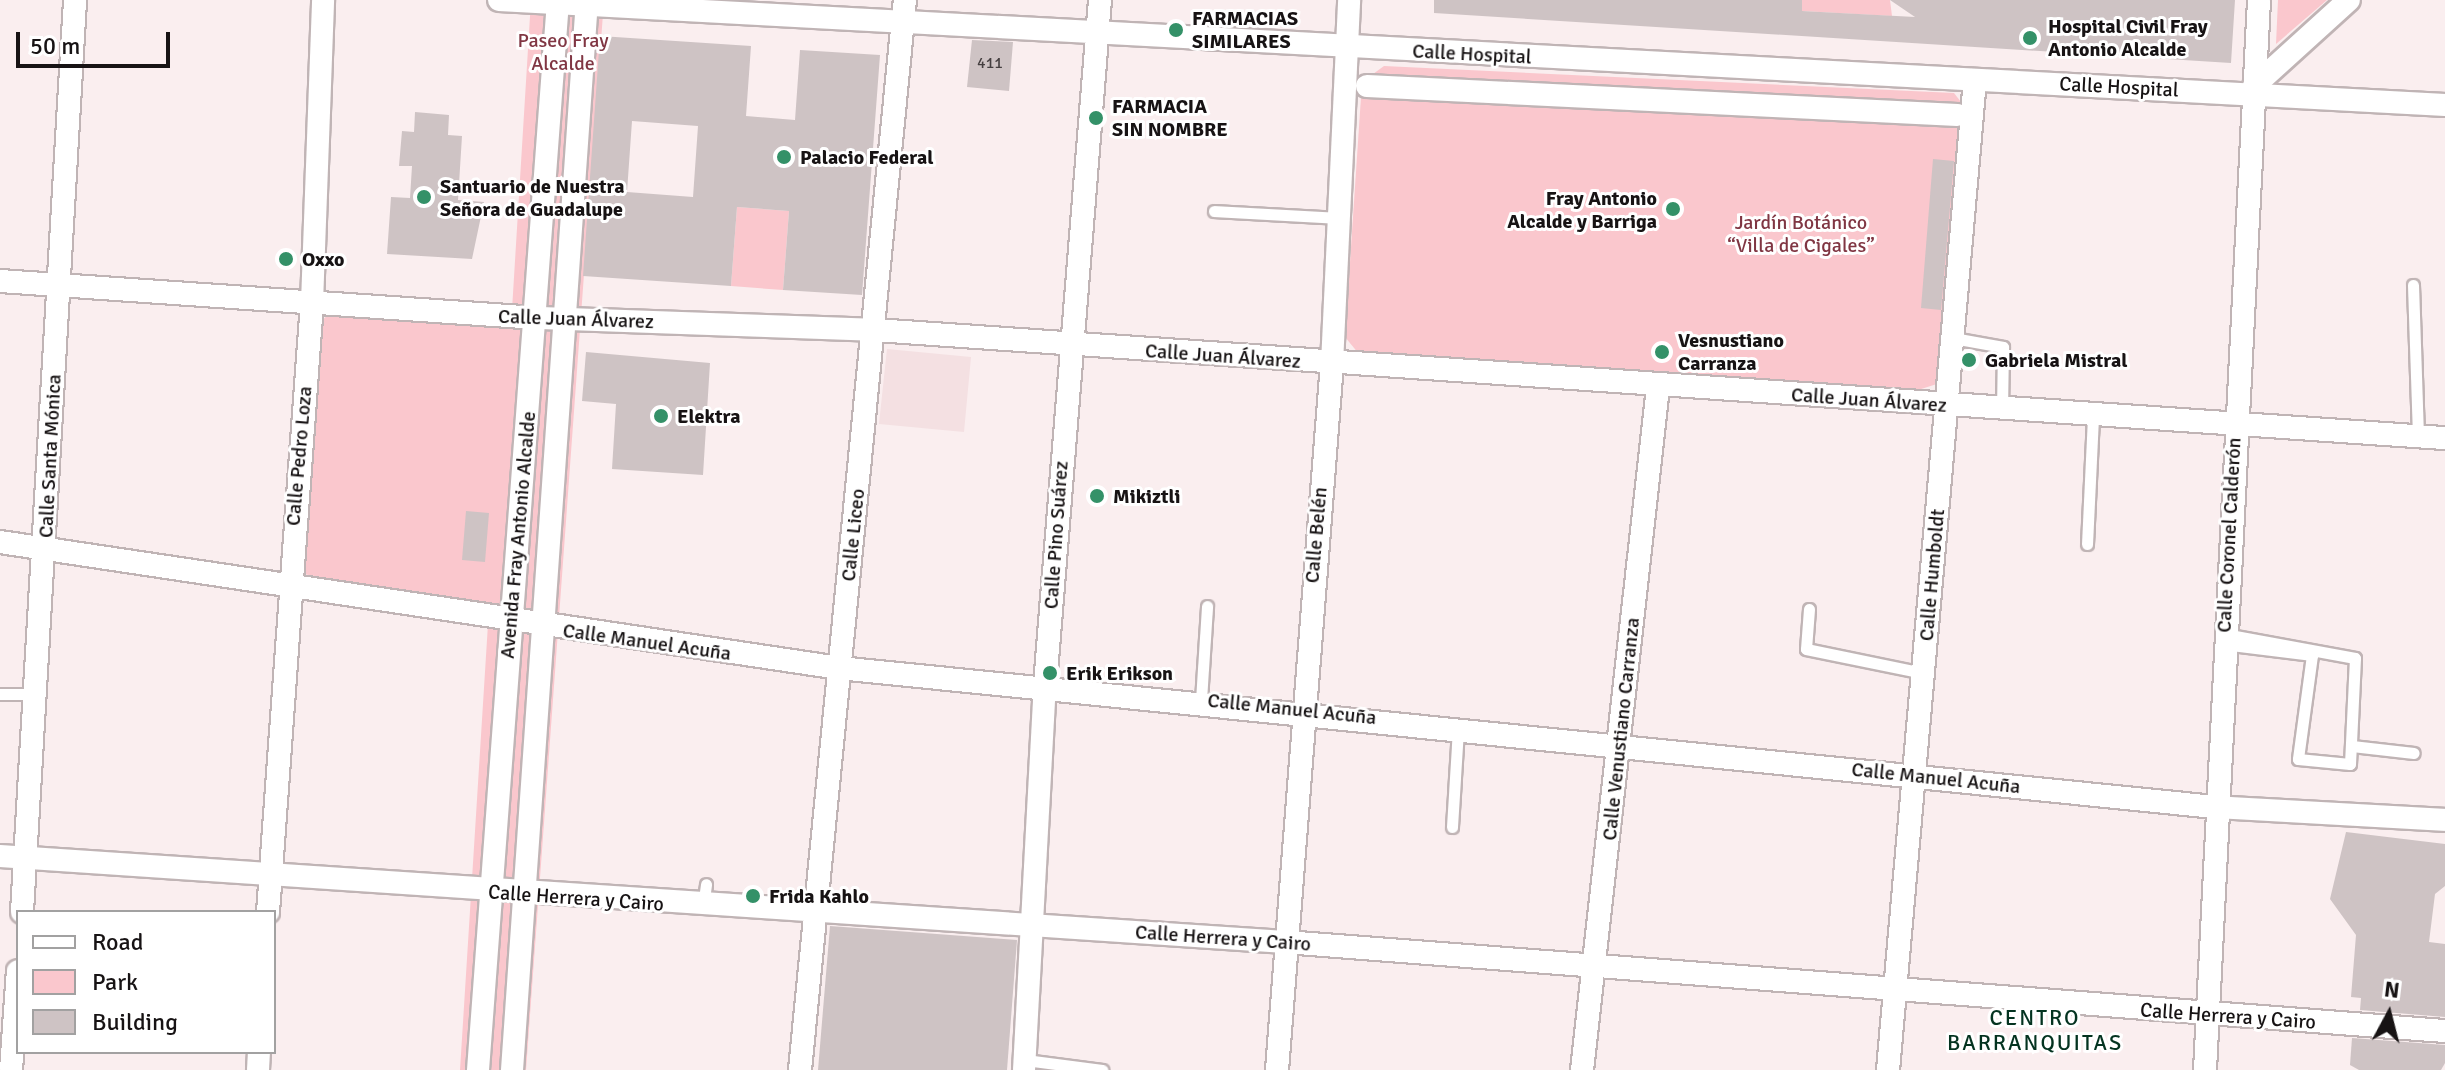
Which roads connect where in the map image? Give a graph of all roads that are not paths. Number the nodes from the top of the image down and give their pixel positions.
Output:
1 (75, 0) edge
2 (323, 0) edge
3 (499, 0) edge
4 (1100, 0) edge
5 (1349, 0) edge
6 (2259, 0) edge
7 (2349, 0) edge
8 (558, 1) edge
9 (587, 2) edge
10 (904, 9) edge
11 (1098, 30) junction
12 (1347, 48) junction
13 (1975, 80) junction
14 (1367, 86) dead end
15 (2254, 90) junction
16 (2445, 105) edge
17 (1957, 115) dead end
18 (1214, 211) dead end
19 (1339, 218) junction
20 (0, 281) edge
21 (60, 285) junction
22 (2413, 285) dead end
23 (312, 303) junction
24 (537, 318) junction
25 (566, 319) junction
26 (875, 330) junction
27 (1953, 338) junction
28 (1069, 345) junction
29 (1332, 364) junction
30 (1658, 387) junction
31 (1948, 405) junction
32 (2002, 409) junction
33 (2093, 415) junction
34 (2235, 424) junction
35 (2418, 436) junction
36 (2445, 438) edge
37 (0, 542) edge
38 (2087, 544) dead end
39 (45, 549) junction
40 (288, 588) junction
41 (1207, 606) dead end
42 (1809, 609) dead end
43 (510, 624) junction
44 (543, 628) junction
45 (2223, 639) junction
46 (2312, 652) junction
47 (839, 668) junction
48 (1923, 673) junction
49 (1045, 685) junction
50 (0, 694) edge
51 (36, 694) junction
52 (1201, 700) junction
53 (1300, 709) junction
54 (1458, 727) junction
55 (1620, 746) junction
56 (2352, 746) junction
57 (2414, 753) dead end
58 (1914, 776) junction
59 (2214, 807) junction
60 (2445, 820) edge
61 (1452, 827) dead end
62 (0, 856) edge
63 (25, 858) junction
64 (271, 876) junction
65 (491, 893) junction
66 (520, 895) junction
67 (22, 910) edge
68 (268, 910) edge
69 (815, 913) junction
70 (1033, 926) junction
71 (1285, 942) junction
72 (1593, 966) junction
73 (1895, 990) junction
74 (16, 999) edge
75 (2208, 1015) junction
76 (2445, 1031) edge
77 (1024, 1065) edge
78 (1076, 1069) edge
79 (11, 1070) edge
80 (478, 1070) edge
81 (512, 1070) edge
82 (800, 1070) edge
83 (1102, 1070) edge
84 (1277, 1070) edge
85 (1582, 1070) edge
86 (1888, 1070) edge
87 (2205, 1070) edge

1 - 21 street, Calle Santa Mónica
2 - 23 street, Calle Pedro Loza
3 - 8 street, Calle Hospital
4 - 11 street, Calle Pino Suárez
5 - 12 street, Calle Belén
6 - 15 street, Calle Coronel Calderón
7 - 15 street
8 - 9 street, Calle Hospital
8 - 24 street, Avenida Fray Antonio Alcalde
9 - 10 street, Calle Hospital
9 - 25 street, Avenida Fray Antonio Alcalde
10 - 11 street, Calle Hospital
10 - 26 street, Calle Liceo
11 - 12 street, Calle Hospital
11 - 28 street, Calle Pino Suárez
12 - 13 street, Calle Hospital
12 - 19 street, Calle Belén
13 - 15 street, Calle Hospital
13 - 27 street, Calle Humboldt
14 - 17 street
15 - 16 street, Calle Hospital
15 - 34 street, Calle Coronel Calderón
18 - 19 lane
19 - 29 street, Calle Belén
20 - 21 street, Calle Juan Álvarez
21 - 23 street, Calle Juan Álvarez
21 - 39 street, Calle Santa Mónica
22 - 35 lane
23 - 24 street, Calle Juan Álvarez
23 - 40 street, Calle Pedro Loza
24 - 25 street, Calle Juan Álvarez
24 - 43 street, Avenida Fray Antonio Alcalde
25 - 26 street, Calle Juan Álvarez
25 - 44 street, Avenida Fray Antonio Alcalde
26 - 28 street, Calle Juan Álvarez
26 - 47 street, Calle Liceo
27 - 31 street, Calle Humboldt
27 - 32 lane
28 - 29 street, Calle Juan Álvarez
28 - 49 street, Calle Pino Suárez
29 - 30 street, Calle Juan Álvarez
29 - 53 street, Calle Belén
30 - 31 street, Calle Juan Álvarez
30 - 55 street, Calle Venustiano Carranza
31 - 32 street, Calle Juan Álvarez
31 - 48 street, Calle Humboldt
32 - 33 street, Calle Juan Álvarez
33 - 34 street, Calle Juan Álvarez
33 - 38 lane
34 - 35 street, Calle Juan Álvarez
34 - 45 street, Calle Coronel Calderón
35 - 36 street, Calle Juan Álvarez
37 - 39 street, Calle Manuel Acuña
39 - 40 street, Calle Manuel Acuña
39 - 51 street, Calle Santa Mónica
40 - 43 street, Calle Manuel Acuña
40 - 64 street, Calle Pedro Loza
41 - 52 lane
42 - 48 lane
43 - 44 street, Calle Manuel Acuña
43 - 65 street, Avenida Fray Antonio Alcalde
44 - 47 street, Calle Manuel Acuña
44 - 66 street, Avenida Fray Antonio Alcalde
45 - 46 lane
45 - 59 street, Calle Coronel Calderón
46 - 56 lane
46 - 56 lane
47 - 49 street, Calle Manuel Acuña
47 - 69 street, Calle Liceo
48 - 58 street, Calle Humboldt
49 - 52 street, Calle Manuel Acuña
49 - 70 street, Calle Pino Suárez
50 - 51 lane
51 - 63 street, Calle Santa Mónica
52 - 53 street, Calle Manuel Acuña
53 - 54 street, Calle Manuel Acuña
53 - 71 street, Calle Belén
54 - 55 street, Calle Manuel Acuña
54 - 61 lane
55 - 58 street, Calle Manuel Acuña
55 - 72 street, Calle Venustiano Carranza
56 - 57 lane
58 - 59 street, Calle Manuel Acuña
58 - 73 street, Calle Humboldt
59 - 60 street, Calle Manuel Acuña
59 - 75 street, Calle Coronel Calderón
62 - 63 street, Calle Herrera y Cairo
63 - 64 street, Calle Herrera y Cairo
63 - 67 street, Calle Santa Mónica
64 - 65 street, Calle Herrera y Cairo
64 - 68 street, Calle Pedro Loza
65 - 66 street, Calle Herrera y Cairo
65 - 80 street, Avenida Fray Antonio Alcalde
66 - 69 street, Calle Herrera y Cairo
66 - 81 street, Avenida Fray Antonio Alcalde
69 - 70 street, Calle Herrera y Cairo
69 - 82 street, Calle Liceo
70 - 71 street, Calle Herrera y Cairo
70 - 77 street, Calle Pino Suárez
71 - 72 street, Calle Herrera y Cairo
71 - 84 street, Calle Belén
72 - 73 street, Calle Herrera y Cairo
72 - 85 street, Calle Venustiano Carranza
73 - 75 street, Calle Herrera y Cairo
73 - 86 street, Calle Humboldt
74 - 79 street
75 - 76 street, Calle Herrera y Cairo
75 - 87 street, Calle Coronel Calderón
77 - 78 lane
78 - 83 lane

